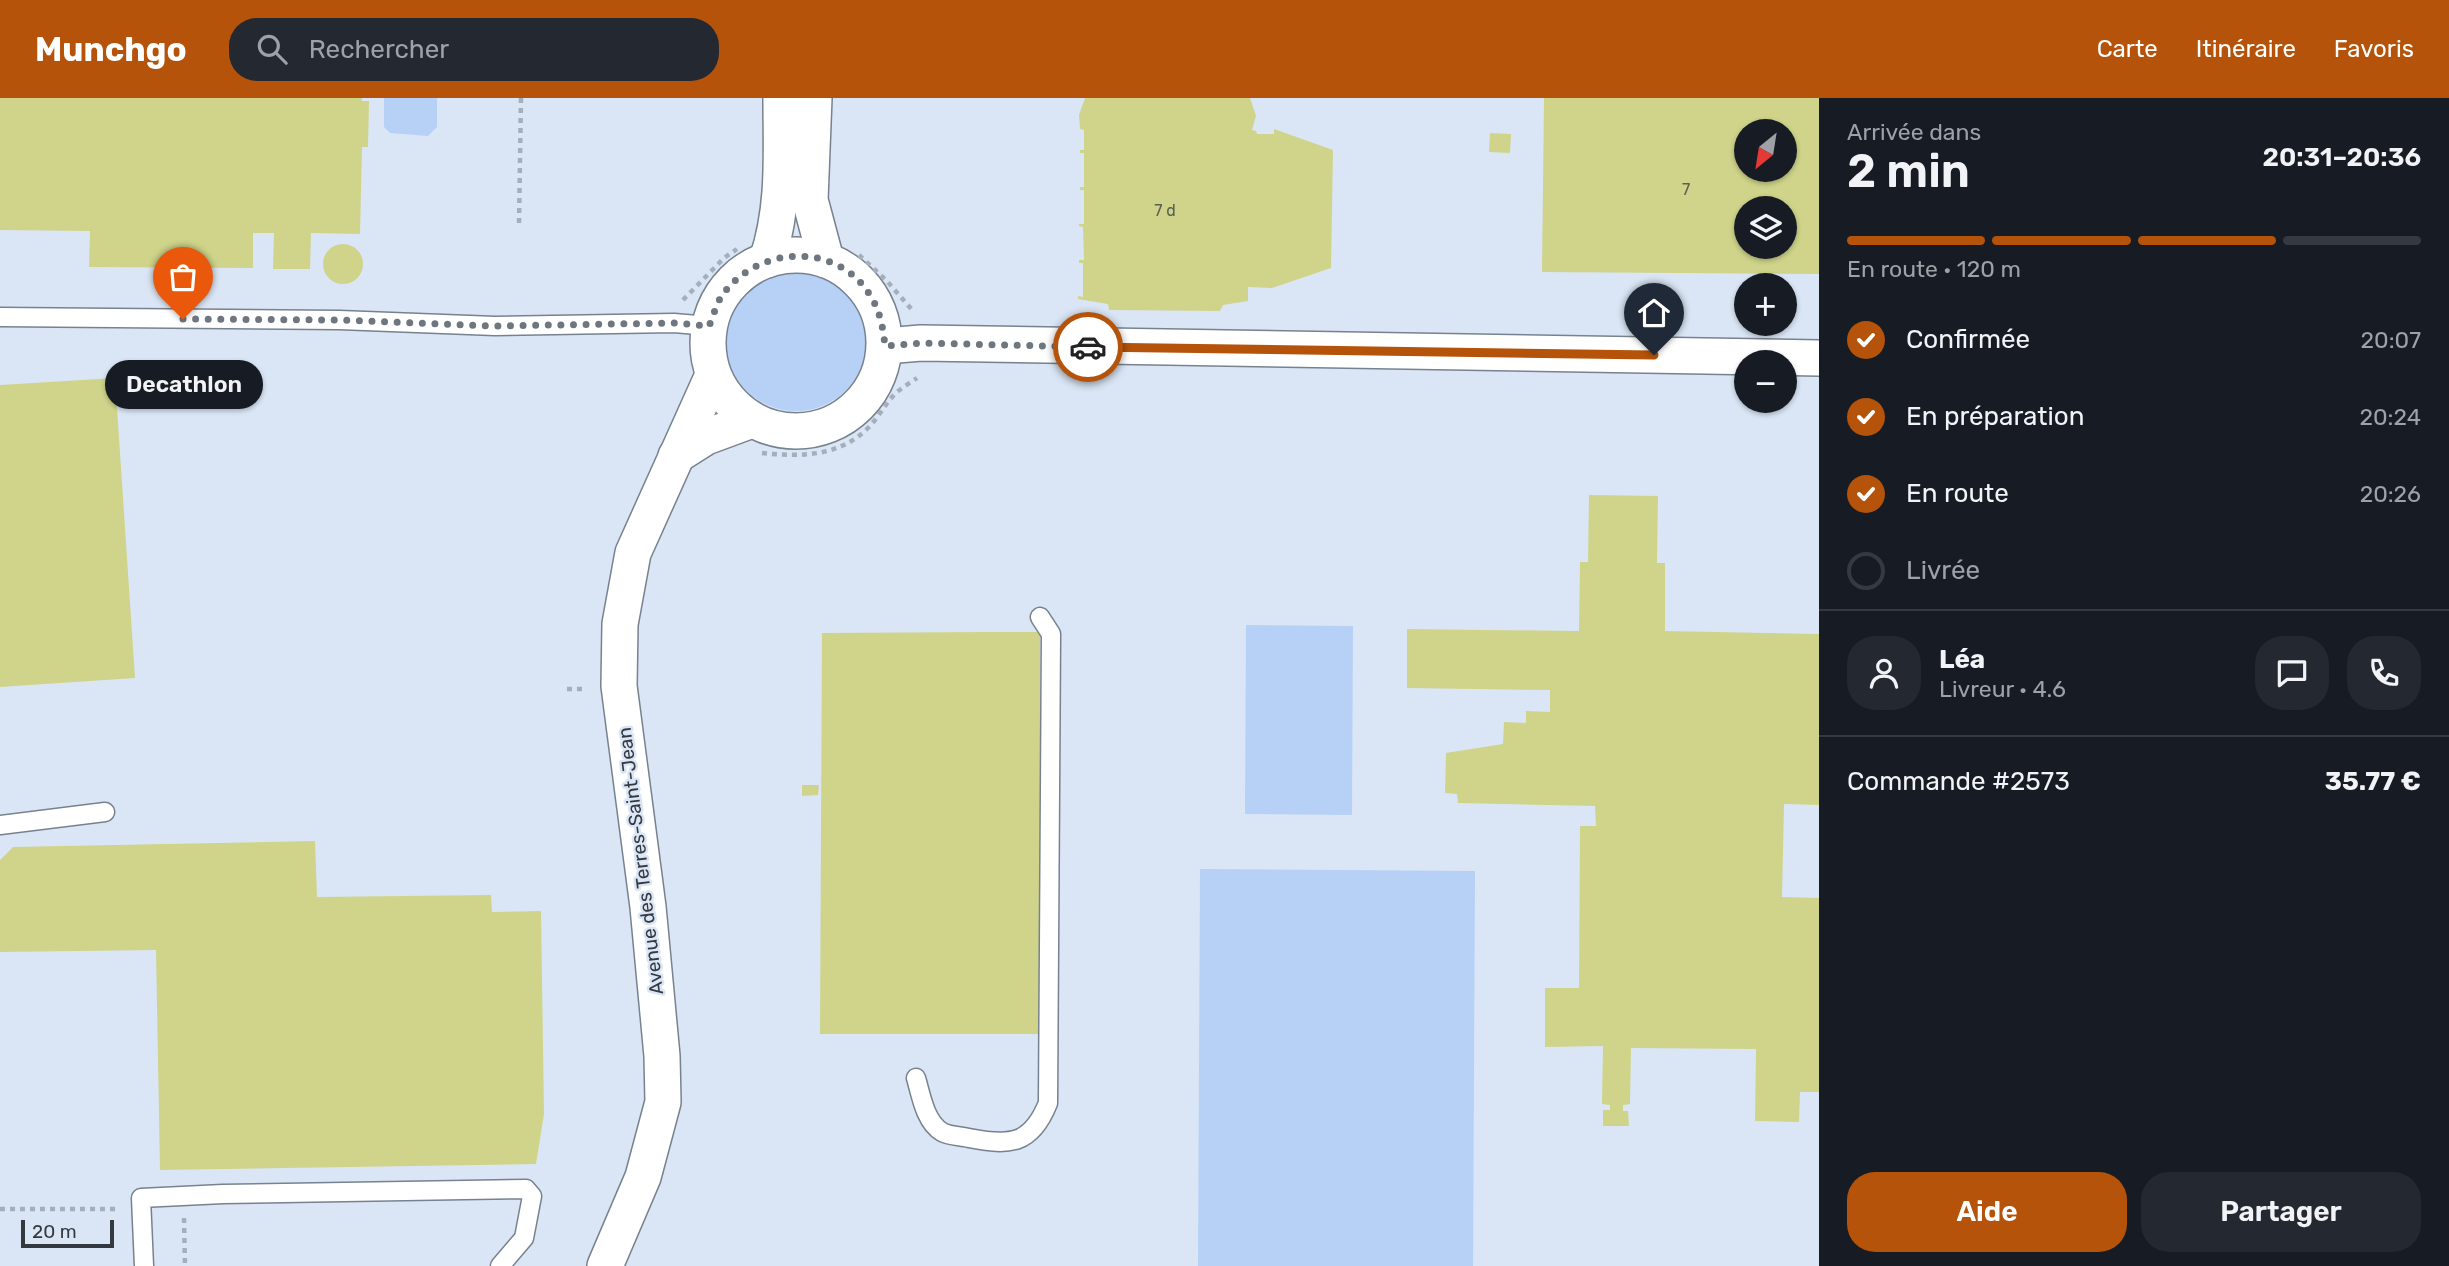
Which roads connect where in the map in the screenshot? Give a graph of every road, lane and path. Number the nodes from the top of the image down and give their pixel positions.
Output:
1 (522, 98) edge
2 (781, 98) edge
3 (814, 98) edge
4 (519, 223) dead end
5 (754, 253) junction
6 (842, 256) junction
7 (0, 317) edge
8 (674, 323) junction
9 (709, 326) junction
10 (921, 343) junction
11 (885, 346) junction
12 (1819, 358) edge
13 (713, 375) junction
14 (754, 436) junction
15 (676, 456) junction
16 (1040, 617) dead end
17 (105, 812) dead end
18 (0, 825) edge
19 (916, 1078) dead end
20 (184, 1196) junction
21 (144, 1266) edge
22 (185, 1266) edge
23 (500, 1266) edge
24 (606, 1266) edge

1 - 4 path
2 - 5 street
3 - 6 street
5 - 6 street
5 - 8 path
5 - 9 street
6 - 10 path
6 - 11 street
7 - 8 lane
8 - 9 lane
9 - 13 street
10 - 11 street
10 - 12 street
10 - 14 path
11 - 14 street
13 - 14 street
13 - 15 street, Avenue des Terres-Saint-Jean
14 - 15 street
15 - 24 street, Avenue des Terres-Saint-Jean
16 - 19 lane
17 - 18 lane
20 - 21 lane
20 - 22 path
20 - 23 lane

